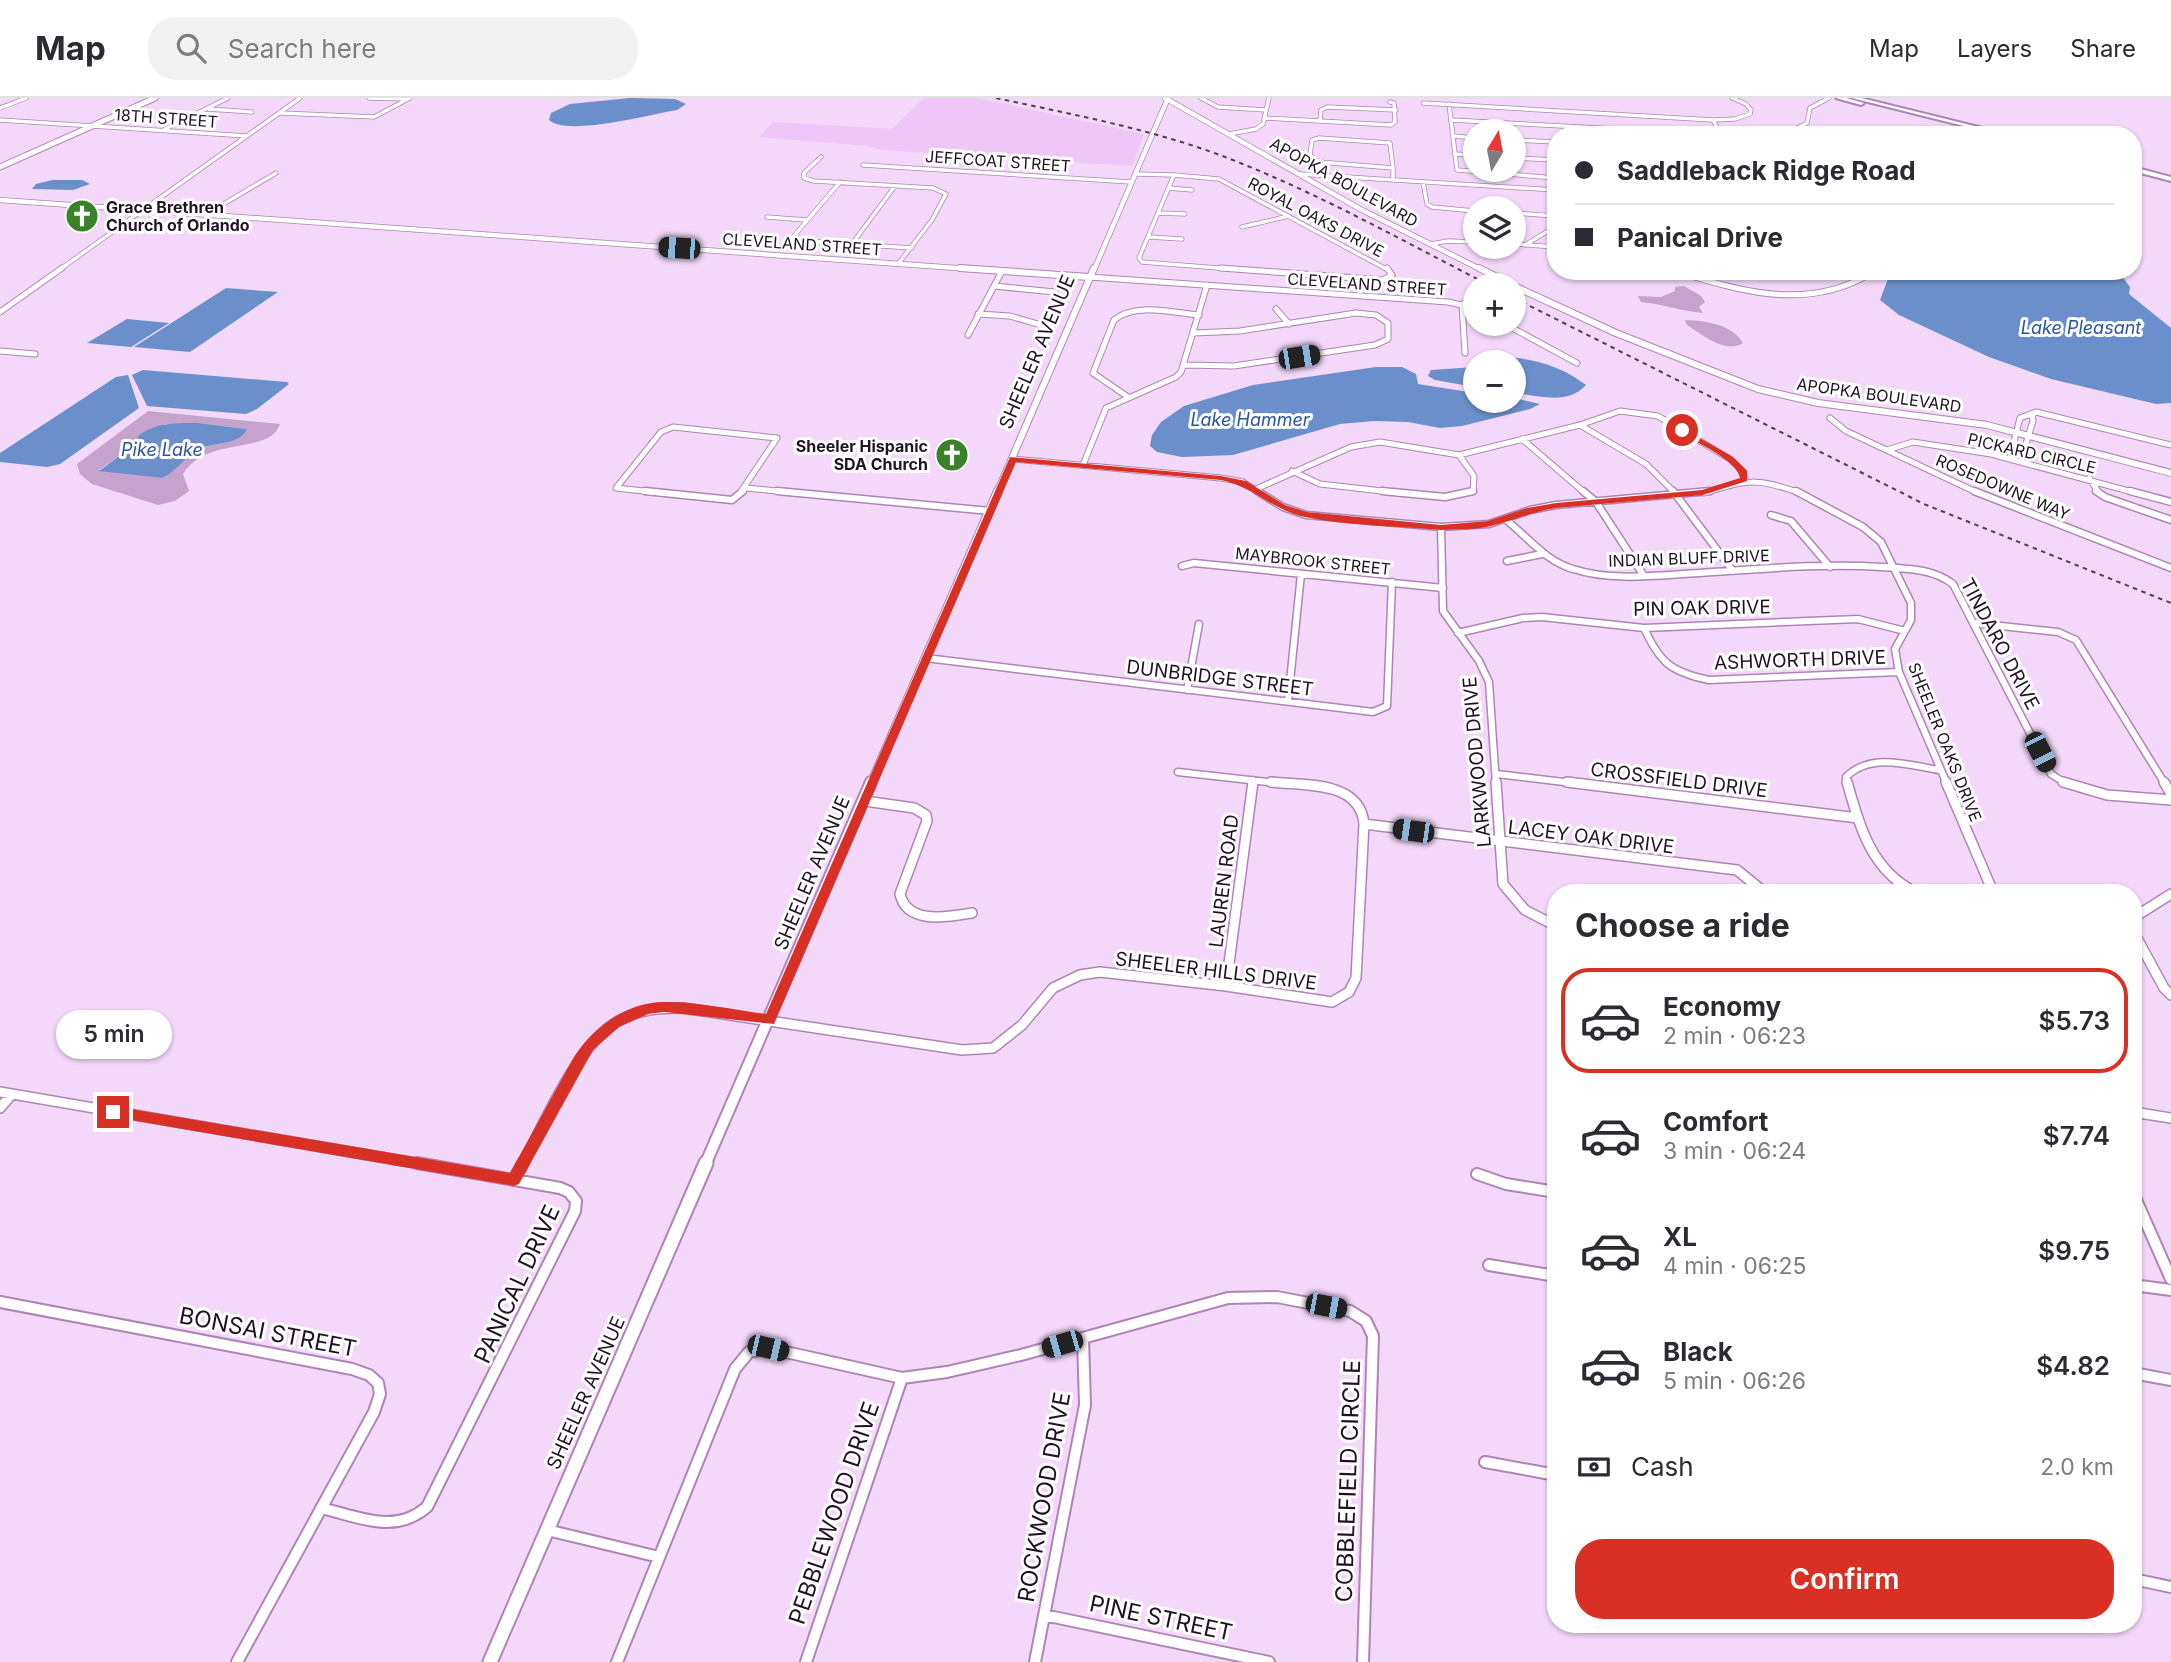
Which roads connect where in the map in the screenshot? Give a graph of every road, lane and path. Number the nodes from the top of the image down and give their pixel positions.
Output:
1 (11, 98) edge
2 (25, 98) edge
3 (155, 98) edge
4 (228, 98) edge
5 (300, 98) edge
6 (369, 98) edge
7 (409, 98) edge
8 (1167, 98) edge
9 (1201, 98) edge
10 (1269, 98) edge
11 (1732, 98) edge
12 (1829, 98) edge
13 (1839, 98) edge
14 (1855, 98) edge
15 (1390, 102) dead end
16 (1423, 103) dead end
17 (1449, 104) junction
18 (0, 108) edge
19 (1810, 108) junction
20 (206, 109) junction
21 (1266, 110) junction
22 (1396, 110) junction
23 (252, 112) dead end
24 (281, 113) junction
25 (1649, 115) junction
26 (1265, 118) junction
27 (0, 120) edge
28 (1451, 120) junction
29 (1713, 120) junction
30 (1320, 121) junction
31 (1948, 122) junction
32 (93, 126) junction
33 (1547, 126) edge
34 (1654, 126) edge
35 (1716, 126) edge
36 (1801, 126) edge
37 (1961, 126) edge
38 (1966, 126) edge
39 (162, 130) junction
40 (1229, 134) junction
41 (247, 136) junction
42 (1453, 136) junction
43 (1463, 137) edge
44 (1526, 141) edge
45 (1547, 142) edge
46 (1454, 154) junction
47 (1463, 154) edge
48 (821, 157) dead end
49 (20, 158) junction
50 (28, 159) dead end
51 (1526, 159) edge
52 (1547, 160) edge
53 (863, 165) dead end
54 (0, 167) edge
55 (1393, 168) junction
56 (2142, 169) edge
57 (276, 173) dead end
58 (1135, 174) junction
59 (1299, 174) junction
60 (1174, 175) junction
61 (2171, 176) edge
62 (1547, 177) edge
63 (1393, 180) junction
64 (840, 182) junction
65 (1132, 182) junction
66 (1423, 182) junction
67 (895, 186) junction
68 (1168, 188) junction
69 (1547, 189) edge
70 (1192, 190) dead end
71 (0, 200) edge
72 (142, 210) junction
73 (1463, 210) edge
74 (1157, 213) junction
75 (1185, 214) dead end
76 (1526, 214) edge
77 (205, 215) junction
78 (1547, 215) edge
79 (1289, 216) junction
80 (766, 218) dead end
81 (806, 220) junction
82 (1242, 227) dead end
83 (1547, 232) edge
84 (1149, 237) junction
85 (1182, 239) dead end
86 (1463, 241) edge
87 (852, 244) junction
88 (1431, 244) junction
89 (1526, 244) edge
90 (1526, 245) edge
91 (1547, 246) edge
92 (912, 248) junction
93 (898, 264) junction
94 (1002, 271) junction
95 (1488, 273) edge
96 (1089, 277) junction
97 (1334, 277) junction
98 (1704, 280) edge
99 (1859, 280) edge
100 (1207, 285) junction
101 (994, 286) junction
102 (1055, 292) dead end
103 (1526, 292) edge
104 (1332, 294) junction
105 (1462, 304) joint
106 (1276, 309) dead end
107 (0, 312) edge
108 (978, 314) junction
109 (1199, 315) junction
110 (1289, 324) junction
111 (1041, 325) dead end
112 (1194, 332) junction
113 (968, 335) dead end
114 (1526, 336) edge
115 (1465, 350) edge
116 (0, 351) edge
117 (35, 354) dead end
118 (1577, 363) dead end
119 (1184, 365) junction
120 (1128, 397) junction
121 (2036, 412) junction
122 (1830, 418) dead end
123 (1580, 425) junction
124 (2017, 432) junction
125 (2028, 435) junction
126 (1522, 439) junction
127 (2171, 445) edge
128 (1886, 450) junction
129 (1459, 455) junction
130 (2010, 457) junction
131 (1013, 459) junction
132 (2021, 460) junction
133 (1083, 465) junction
134 (1292, 471) junction
135 (2171, 473) edge
136 (2090, 478) junction
137 (1745, 480) junction
138 (746, 488) junction
139 (1256, 489) junction
140 (1677, 495) junction
141 (1596, 502) junction
142 (2171, 502) edge
143 (990, 512) junction
144 (1771, 515) dead end
145 (1505, 519) junction
146 (2171, 520) edge
147 (1441, 527) junction
148 (1542, 554) junction
149 (1507, 561) dead end
150 (1182, 566) dead end
151 (1830, 567) junction
152 (1893, 568) junction
153 (2171, 568) edge
154 (1733, 571) junction
155 (1301, 574) junction
156 (1644, 576) junction
157 (1392, 582) junction
158 (1443, 589) junction
159 (1973, 623) junction
160 (1199, 624) dead end
161 (1644, 628) junction
162 (1905, 631) junction
163 (1458, 633) junction
164 (926, 658) junction
165 (1899, 672) junction
166 (1187, 690) junction
167 (1288, 701) junction
168 (1939, 770) junction
169 (1178, 772) dead end
170 (1497, 774) junction
171 (1253, 780) junction
172 (2171, 794) edge
173 (2171, 800) edge
174 (864, 801) junction
175 (1858, 818) junction
176 (1364, 824) junction
177 (1500, 842) junction
178 (1754, 884) edge
179 (1896, 884) edge
180 (1989, 884) edge
181 (2171, 894) edge
182 (2142, 912) edge
183 (972, 913) dead end
184 (1547, 922) edge
185 (2142, 948) edge
186 (1226, 986) junction
187 (2171, 995) edge
188 (770, 1020) junction
189 (0, 1092) edge
190 (12, 1094) junction
191 (0, 1108) edge
192 (2142, 1113) edge
193 (2171, 1118) edge
194 (1477, 1174) dead end
195 (514, 1180) junction
196 (1547, 1191) edge
197 (2142, 1213) edge
198 (1489, 1265) dead end
199 (1547, 1275) edge
200 (2171, 1279) edge
201 (2142, 1285) edge
202 (2171, 1290) edge
203 (0, 1302) edge
204 (1083, 1338) junction
205 (2142, 1375) edge
206 (902, 1378) junction
207 (2171, 1380) edge
208 (1485, 1462) dead end
209 (1547, 1473) edge
210 (321, 1508) junction
211 (547, 1530) junction
212 (659, 1556) junction
213 (2142, 1581) edge
214 (2171, 1587) edge
215 (1044, 1615) junction
216 (237, 1662) edge
217 (490, 1662) edge
218 (617, 1662) edge
219 (806, 1662) edge
220 (1035, 1662) edge
221 (1269, 1662) edge
222 (1363, 1662) edge

1 - 2 street
2 - 18 street
3 - 32 main road
4 - 20 street
5 - 24 street
6 - 7 street
7 - 24 street
8 - 40 street, APOPKA BOULEVARD
8 - 58 street, SHEELER AVENUE
9 - 21 street
10 - 21 street
11 - 29 street
12 - 19 street
13 - 19 street
13 - 31 main road
14 - 31 main road
15 - 22 street
16 - 17 street
17 - 25 street
17 - 28 street
19 - 36 street
20 - 23 street
20 - 39 street
21 - 26 street
22 - 30 street
22 - 30 street
24 - 41 street
25 - 29 street
25 - 34 street
26 - 30 street
26 - 40 street
27 - 32 street, 18TH STREET
28 - 33 street
28 - 42 street
29 - 35 street
31 - 37 main road
31 - 38 main road
32 - 39 street, 18TH STREET
32 - 49 main road
39 - 41 street, 18TH STREET
40 - 59 street, APOPKA BOULEVARD
41 - 72 street
42 - 43 street
42 - 46 street
44 - 45 street
46 - 47 street
46 - 62 street
48 - 64 street
49 - 50 street
49 - 54 main road
51 - 52 street
53 - 65 street, JEFFCOAT STREET
55 - 55 street
55 - 63 street
56 - 61 main road
57 - 77 street
58 - 60 street, ROYAL OAKS DRIVE
58 - 65 street, SHEELER AVENUE
59 - 63 street
59 - 88 street, APOPKA BOULEVARD
60 - 68 street, ROYAL OAKS DRIVE
60 - 79 street, ROYAL OAKS DRIVE
63 - 66 street
64 - 67 street
64 - 81 street
65 - 96 street, SHEELER AVENUE
66 - 69 street
66 - 73 street
67 - 87 street
67 - 92 street
68 - 70 street
68 - 74 street, ROYAL OAKS DRIVE
71 - 72 street, CLEVELAND STREET
72 - 77 street, CLEVELAND STREET
72 - 107 street
74 - 75 street
74 - 84 street, ROYAL OAKS DRIVE
76 - 78 street
77 - 93 street, CLEVELAND STREET
79 - 82 street
79 - 97 street, ROYAL OAKS DRIVE
80 - 81 street
81 - 87 street
83 - 89 street
84 - 85 street
84 - 97 street, ROYAL OAKS DRIVE
86 - 88 street
87 - 92 street
88 - 95 street, APOPKA BOULEVARD
90 - 91 street
92 - 93 street
93 - 94 street, CLEVELAND STREET
94 - 96 street, CLEVELAND STREET
94 - 101 street
96 - 100 street, CLEVELAND STREET
96 - 131 street, SHEELER AVENUE
97 - 104 street
98 - 99 street
100 - 104 street, CLEVELAND STREET
100 - 109 street
101 - 102 street
101 - 108 street
103 - 124 street, APOPKA BOULEVARD
104 - 105 street, CLEVELAND STREET
105 - 115 street
106 - 110 street
108 - 111 street
108 - 113 street
109 - 112 street
109 - 120 street
110 - 112 street
110 - 119 street
112 - 119 street
114 - 118 street
116 - 117 street
119 - 120 street
120 - 133 street
121 - 124 street
121 - 125 street
121 - 127 street
122 - 128 street, ROSEDOWNE WAY
123 - 126 street
123 - 137 street
123 - 140 street
124 - 125 street, APOPKA BOULEVARD
124 - 130 street
125 - 132 street
125 - 135 street, APOPKA BOULEVARD
126 - 129 street
126 - 141 street
128 - 130 street, PICKARD CIRCLE
128 - 153 street, ROSEDOWNE WAY
129 - 134 street
129 - 134 street
130 - 132 street, PICKARD CIRCLE
131 - 133 street, SHEELER OAKS DRIVE
131 - 143 street, SHEELER AVENUE
132 - 136 street, PICKARD CIRCLE
133 - 139 street, SHEELER OAKS DRIVE
134 - 139 street
136 - 142 street, PICKARD CIRCLE
136 - 146 street
137 - 140 street, SHEELER OAKS DRIVE
137 - 152 street, SHEELER OAKS DRIVE
138 - 138 street
138 - 143 street
139 - 147 street, SHEELER OAKS DRIVE
140 - 141 street, SHEELER OAKS DRIVE
140 - 154 street
141 - 145 street, SHEELER OAKS DRIVE
141 - 156 street
143 - 164 street, SHEELER AVENUE
144 - 151 street
145 - 147 street, SHEELER OAKS DRIVE
145 - 148 street, INDIAN BLUFF DRIVE
147 - 158 street, LARKWOOD DRIVE
148 - 149 street
148 - 156 street, INDIAN BLUFF DRIVE
150 - 155 street, MAYBROOK STREET
151 - 152 street, INDIAN BLUFF DRIVE
151 - 154 street, INDIAN BLUFF DRIVE
152 - 159 street, TINDARO DRIVE
152 - 162 street, SHEELER OAKS DRIVE
154 - 156 street, INDIAN BLUFF DRIVE
155 - 157 street, MAYBROOK STREET
155 - 167 street
157 - 158 street, MAYBROOK STREET
157 - 167 street, DUNBRIDGE STREET
158 - 163 street, LARKWOOD DRIVE
159 - 172 street
159 - 173 street, TINDARO DRIVE
160 - 166 street
161 - 162 street, PIN OAK DRIVE
161 - 163 street, PIN OAK DRIVE
161 - 165 street, ASHWORTH DRIVE
162 - 165 street, SHEELER OAKS DRIVE
163 - 170 street, LARKWOOD DRIVE
164 - 166 street, DUNBRIDGE STREET
164 - 174 street, SHEELER AVENUE
165 - 168 street, SHEELER OAKS DRIVE
166 - 167 street, DUNBRIDGE STREET
168 - 175 street
168 - 180 street, SHEELER OAKS DRIVE
169 - 171 street, SHEELER HILLS DRIVE
170 - 175 street, CROSSFIELD DRIVE
170 - 177 street, LARKWOOD DRIVE
171 - 176 street, SHEELER HILLS DRIVE
171 - 186 street, LAUREN ROAD
174 - 183 street
174 - 188 street, SHEELER AVENUE
175 - 179 street
176 - 177 street, LACEY OAK DRIVE
176 - 186 street, SHEELER HILLS DRIVE
177 - 178 street, LACEY OAK DRIVE
177 - 184 street, LARKWOOD DRIVE
181 - 182 street
185 - 187 street
186 - 188 street, SHEELER HILLS DRIVE
188 - 195 street, SHEELER HILLS DRIVE
188 - 211 street, SHEELER AVENUE
189 - 190 street, PANICAL DRIVE
190 - 191 street
190 - 195 street, PANICAL DRIVE
192 - 193 street
194 - 196 street
195 - 210 street, PANICAL DRIVE
197 - 200 street
198 - 199 street
201 - 202 street
203 - 210 street, BONSAI STREET
204 - 206 street, COBBLEFIELD CIRCLE
204 - 215 street, ROCKWOOD DRIVE
204 - 222 street, COBBLEFIELD CIRCLE
205 - 207 street
206 - 212 street, COBBLEFIELD CIRCLE
206 - 219 street, PEBBLEWOOD DRIVE
208 - 209 street
210 - 216 street, BONSAI STREET
211 - 212 street
211 - 217 street, SHEELER AVENUE
212 - 218 street, COBBLEFIELD CIRCLE
213 - 214 street
215 - 220 street, ROCKWOOD DRIVE
215 - 221 street, PINE STREET

